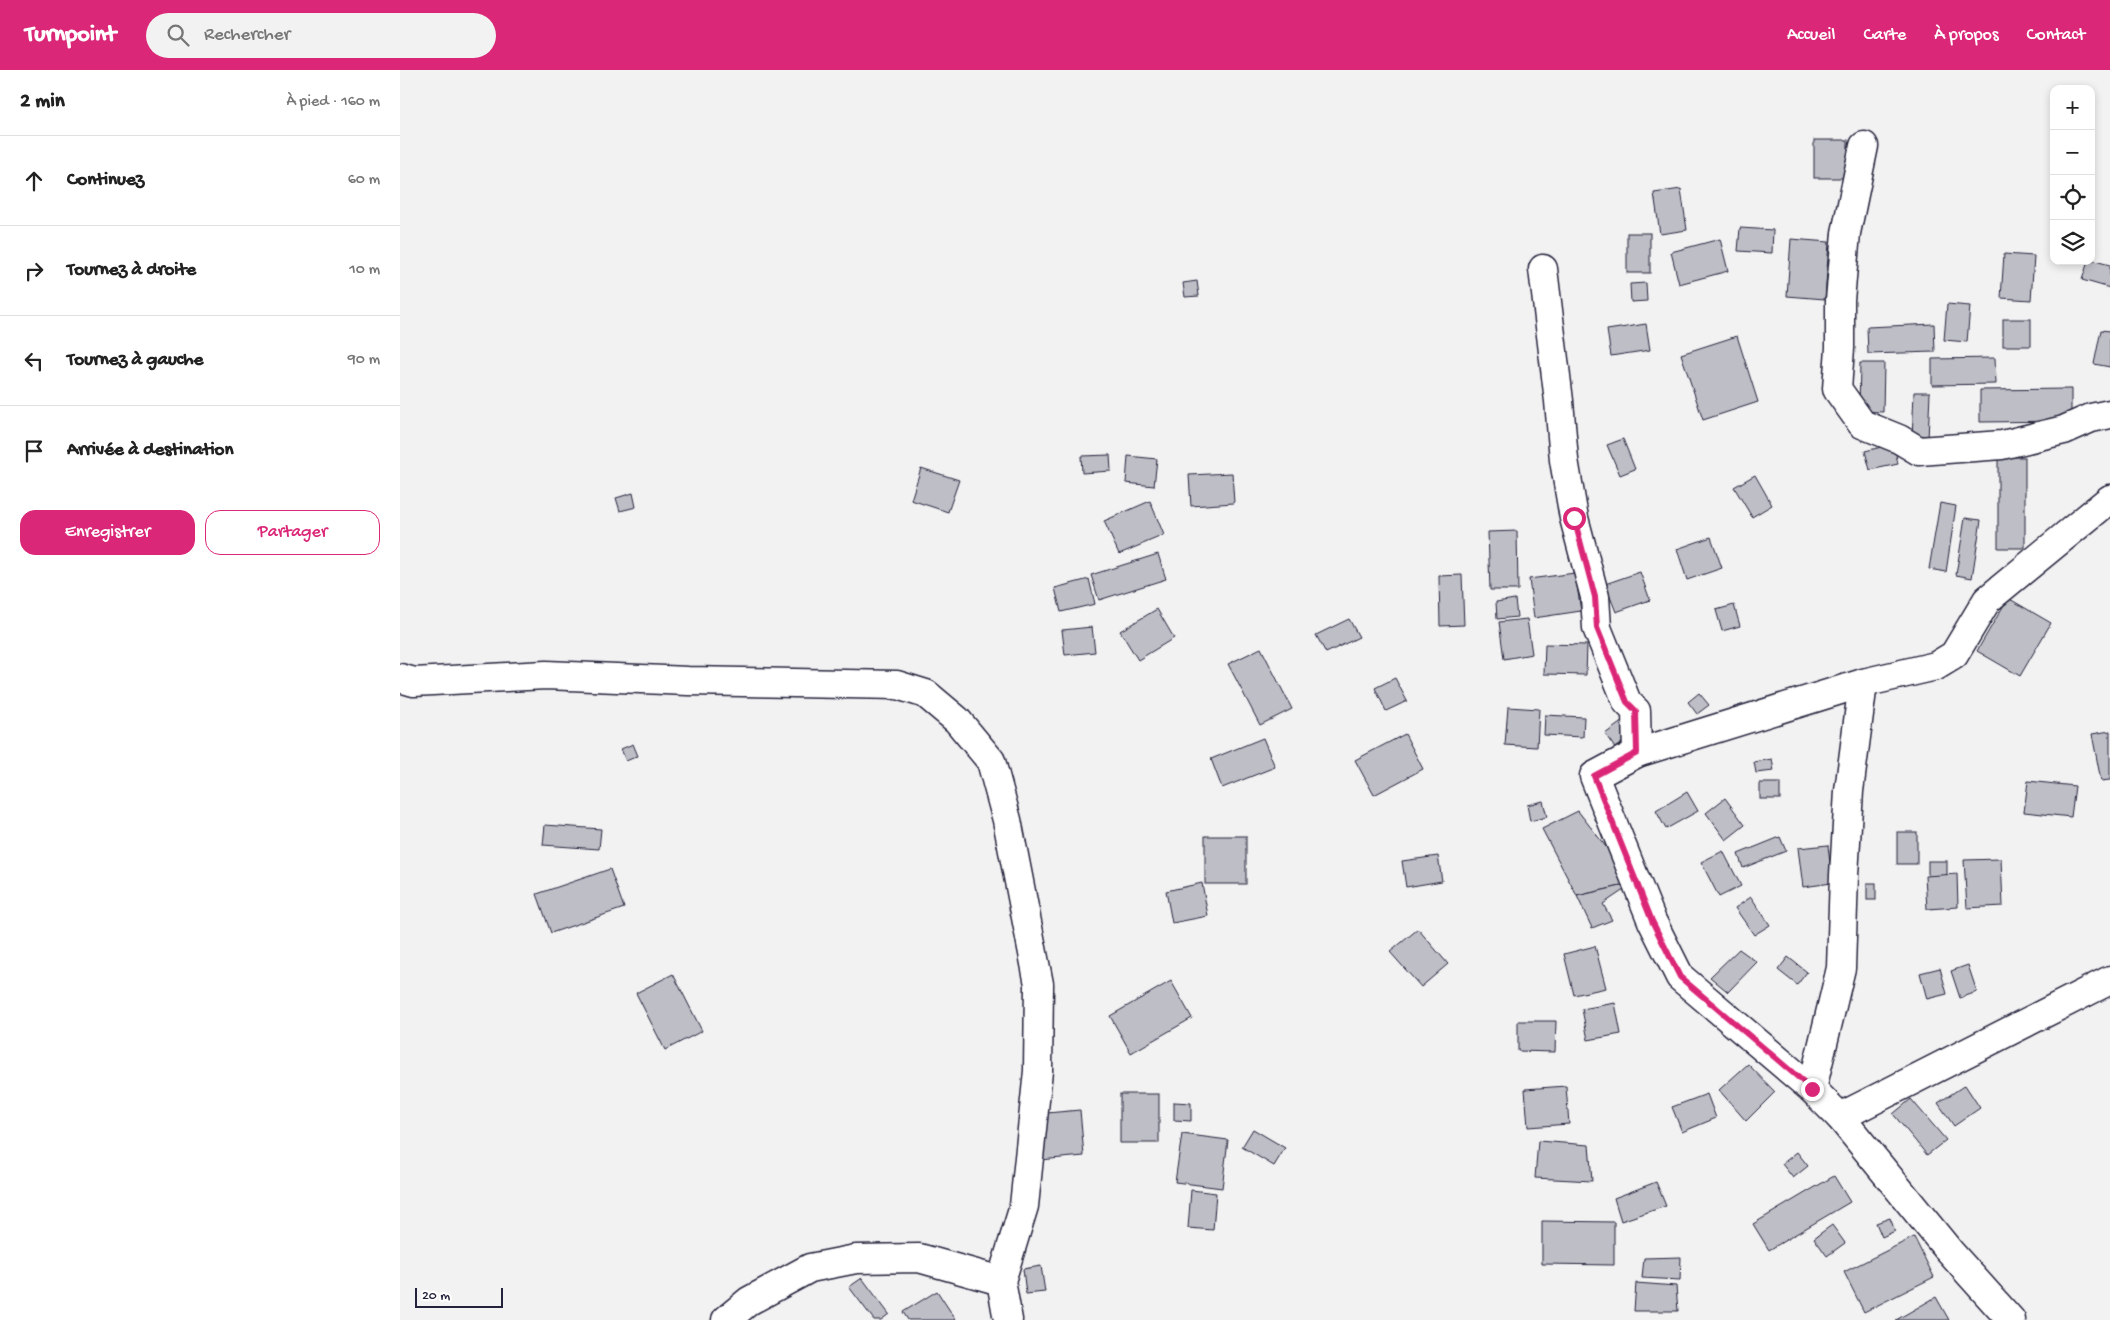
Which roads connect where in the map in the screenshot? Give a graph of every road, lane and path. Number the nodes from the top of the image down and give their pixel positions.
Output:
1 (1864, 146) dead end
2 (1543, 269) dead end
3 (2110, 414) edge
4 (2110, 499) edge
5 (400, 678) edge
6 (1862, 683) junction
7 (1637, 753) junction
8 (2110, 980) edge
9 (1812, 1089) junction
10 (1840, 1116) junction
11 (1001, 1281) junction
12 (726, 1320) edge
13 (1008, 1320) edge
14 (2011, 1320) edge

1 - 3 street
2 - 7 street
4 - 6 street
5 - 11 street
6 - 7 street
6 - 9 street
7 - 9 street
8 - 10 street
9 - 10 street
10 - 14 street
11 - 12 street
11 - 13 street

